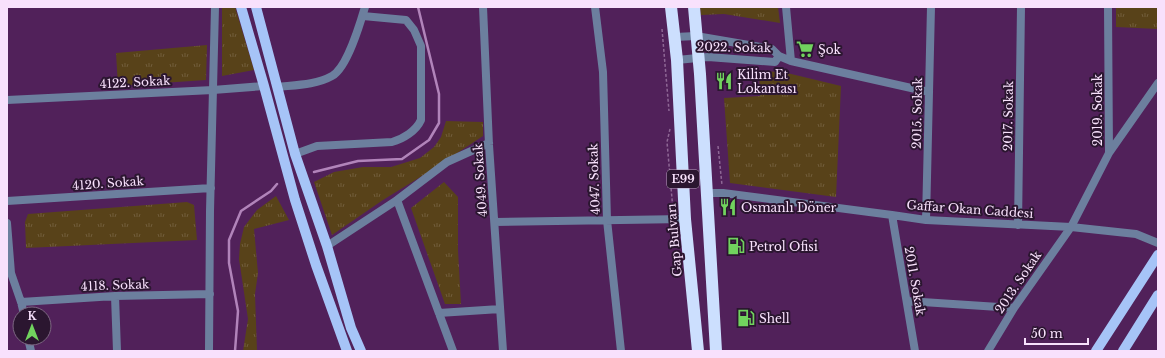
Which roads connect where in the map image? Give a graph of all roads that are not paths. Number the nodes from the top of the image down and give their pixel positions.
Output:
1 (215, 7) edge
2 (241, 7) edge
3 (256, 7) edge
4 (365, 7) edge
5 (483, 7) edge
6 (595, 7) edge
7 (671, 7) edge
8 (694, 7) edge
9 (786, 7) edge
10 (931, 7) edge
11 (1021, 7) edge
12 (1108, 7) edge
13 (362, 16) junction
14 (696, 36) junction
15 (674, 37) junction
16 (779, 56) junction
17 (698, 58) junction
18 (677, 60) junction
19 (791, 61) junction
20 (1158, 83) edge
21 (264, 86) junction
22 (277, 87) junction
23 (213, 90) junction
24 (929, 92) junction
25 (7, 100) edge
26 (490, 143) junction
27 (295, 154) junction
28 (1109, 154) junction
29 (211, 188) junction
30 (707, 193) junction
31 (397, 200) junction
32 (7, 201) edge
33 (892, 215) junction
34 (680, 219) junction
35 (607, 220) junction
36 (926, 220) junction
37 (494, 222) junction
38 (7, 223) edge
39 (1018, 225) junction
40 (1071, 227) junction
41 (1158, 243) edge
42 (327, 246) junction
43 (1158, 255) edge
44 (9, 271) edge
45 (210, 294) junction
46 (1158, 295) edge
47 (115, 296) junction
48 (21, 302) junction
49 (907, 302) junction
50 (22, 306) edge
51 (1014, 308) junction
52 (500, 310) junction
53 (439, 313) junction
54 (117, 351) edge
55 (209, 351) edge
56 (347, 351) edge
57 (361, 351) edge
58 (453, 351) edge
59 (503, 351) edge
60 (621, 351) edge
61 (698, 351) edge
62 (716, 351) edge
63 (915, 351) edge
64 (988, 351) edge
65 (1096, 351) edge
66 (1123, 351) edge

1 - 23 street
2 - 21 main road
3 - 22 main road
4 - 13 street
5 - 26 street, 4049. Sokak
6 - 35 street, 4047. Sokak
7 - 15 highway, Gap Bulvarı / E99
8 - 14 highway, E99
9 - 19 street
10 - 24 street, 2015. Sokak
11 - 39 street, 2017. Sokak
12 - 28 street, 2019. Sokak
13 - 22 street
13 - 27 street
14 - 15 street
14 - 16 street
14 - 17 highway, E99
15 - 18 highway, Gap Bulvarı / E99
16 - 17 street, 2022. Sokak
16 - 19 street, 2022. Sokak
17 - 18 street, 2022. Sokak
17 - 30 highway, E99
18 - 34 highway, Gap Bulvarı / E99
19 - 24 street, 2022. Sokak
20 - 28 street
21 - 23 street, 4122. Sokak
21 - 56 main road
22 - 27 main road
23 - 25 street, 4122. Sokak
23 - 29 street
24 - 36 street, 2015. Sokak
26 - 31 street
26 - 37 street, 4049. Sokak
27 - 42 main road
28 - 40 street, 2019. Sokak
29 - 32 street, 4120. Sokak
29 - 45 street
30 - 33 street, Gaffar Okan Caddesi
30 - 62 highway, E99
31 - 42 street
31 - 53 street
33 - 36 street, Gaffar Okan Caddesi
33 - 49 street, 2011. Sokak
34 - 35 street
34 - 61 highway, Gap Bulvarı / E99
35 - 37 street
35 - 60 street, 4047. Sokak
36 - 39 street, Gaffar Okan Caddesi
37 - 52 street, 4049. Sokak
38 - 44 street
39 - 40 street, Gaffar Okan Caddesi
40 - 41 street, Gaffar Okan Caddesi
40 - 51 street, 2013. Sokak
42 - 57 main road
43 - 65 main road
44 - 48 street
45 - 47 street, 4118. Sokak
45 - 55 street
46 - 66 main road
47 - 48 street, 4118. Sokak
47 - 54 street
48 - 50 street
49 - 51 street
49 - 63 street, 2011. Sokak
51 - 64 street, 2013. Sokak
52 - 53 street
52 - 59 street, 4049. Sokak
53 - 58 street

